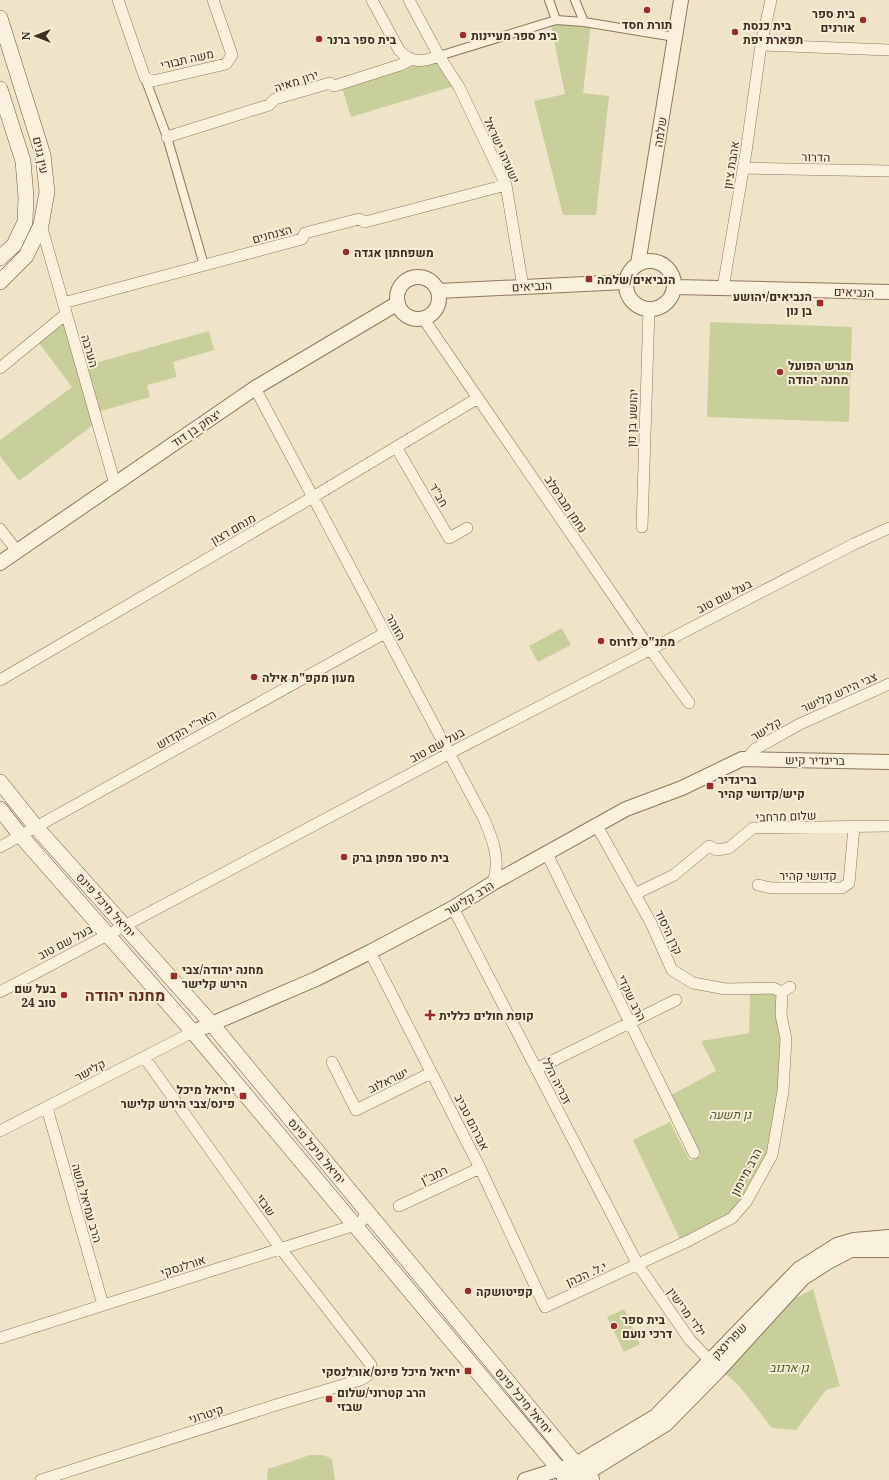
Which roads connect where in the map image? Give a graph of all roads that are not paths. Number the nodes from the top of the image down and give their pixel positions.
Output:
1 (118, 0) edge
2 (214, 0) edge
3 (372, 0) edge
4 (409, 0) edge
5 (549, 0) edge
6 (576, 0) edge
7 (681, 0) edge
8 (771, 0) edge
9 (0, 18) edge
10 (556, 20) junction
11 (584, 22) junction
12 (675, 37) junction
13 (762, 45) junction
14 (889, 50) edge
15 (439, 56) junction
16 (410, 60) junction
17 (145, 78) junction
18 (1, 99) edge
19 (167, 137) junction
20 (743, 168) junction
21 (889, 171) edge
22 (506, 185) junction
23 (41, 225) junction
24 (0, 258) edge
25 (638, 264) junction
26 (204, 265) junction
27 (0, 282) edge
28 (626, 282) junction
29 (523, 287) junction
30 (675, 287) junction
31 (723, 288) junction
32 (438, 291) junction
33 (889, 292) edge
34 (63, 303) junction
35 (398, 303) junction
36 (649, 310) junction
37 (66, 314) junction
38 (423, 318) junction
39 (0, 368) edge
40 (255, 388) junction
41 (478, 398) junction
42 (396, 448) junction
43 (114, 484) junction
44 (313, 497) junction
45 (642, 527) dead end
46 (467, 528) dead end
47 (889, 528) edge
48 (0, 529) edge
49 (17, 551) junction
50 (0, 563) edge
51 (385, 633) junction
52 (650, 649) junction
53 (0, 680) edge
54 (889, 684) edge
55 (689, 703) dead end
56 (800, 724) joint
57 (448, 754) junction
58 (744, 759) junction
59 (889, 762) edge
60 (0, 782) edge
61 (0, 808) edge
62 (597, 826) junction
63 (889, 826) edge
64 (36, 827) junction
65 (854, 827) junction
66 (21, 836) junction
67 (0, 847) edge
68 (546, 854) junction
69 (493, 883) junction
70 (758, 884) dead end
71 (635, 894) junction
72 (453, 908) junction
73 (124, 925) junction
74 (107, 934) junction
75 (370, 952) junction
76 (786, 990) joint
77 (0, 992) edge
78 (676, 1000) dead end
79 (211, 1023) junction
80 (630, 1023) junction
81 (193, 1032) junction
82 (144, 1057) junction
83 (332, 1062) dead end
84 (536, 1069) junction
85 (431, 1073) junction
86 (47, 1108) junction
87 (0, 1131) edge
88 (694, 1153) dead end
89 (480, 1168) junction
90 (399, 1206) dead end
91 (367, 1211) junction
92 (355, 1225) junction
93 (889, 1237) edge
94 (281, 1248) junction
95 (889, 1250) edge
96 (638, 1265) junction
97 (103, 1305) junction
98 (545, 1307) joint
99 (0, 1338) edge
100 (371, 1365) joint
101 (714, 1365) junction
102 (588, 1474) edge
103 (565, 1477) edge
104 (41, 1480) edge
105 (525, 1480) edge

1 - 17 street
2 - 17 street, משה תבורי
3 - 16 street
4 - 15 street, ישעיהו ישראל
5 - 10 street
6 - 11 street
7 - 12 street, שלמה
8 - 13 street, אהבת ציון
9 - 23 main road, עין גנים
10 - 11 street
10 - 15 street
11 - 12 street
12 - 25 street, שלמה
13 - 14 street
13 - 20 street, אהבת ציון
15 - 16 street, ירון מאיה
15 - 22 street, ישעיהו ישראל
16 - 19 street, ירון מאיה
17 - 19 street
18 - 24 main road, עין גנים
19 - 26 street
20 - 21 street, הדרור
20 - 31 street, אהבת ציון
22 - 26 street, הצנחנים
22 - 29 street, ישעיהו ישראל
23 - 27 main road, עין גנים
23 - 34 street, הערבה
25 - 28 street
25 - 30 street
26 - 34 street, הצנחנים
28 - 29 street, הנביאים
28 - 36 street
29 - 32 street, הנביאים
30 - 31 street, הנביאים
30 - 36 street
31 - 33 street, הנביאים
32 - 35 street
32 - 38 street
34 - 37 street, הערבה
35 - 38 street
35 - 40 street, יצחק בן דוד
36 - 45 street, יהושע בן נון
37 - 39 street
37 - 43 street, הערבה
38 - 41 street, נחמן מברסלב
40 - 43 street, יצחק בן דוד
40 - 44 street, הזוהר
41 - 42 street, מנחם רצון
41 - 52 street, נחמן מברסלב
42 - 44 street, מנחם רצון
42 - 46 street, חב"ד
43 - 49 street, יצחק בן דוד
44 - 51 street, הזוהר
44 - 53 street, מנחם רצון
47 - 52 street, בעל שם טוב
48 - 49 street
49 - 50 street, יצחק בן דוד
51 - 57 street, הזוהר
51 - 64 street, האר"י הקדוש
52 - 55 street, נחמן מברסלב
52 - 57 street, בעל שם טוב
54 - 56 street, צבי הירש קלישר
56 - 58 street, קלישר
57 - 69 street, הזוהר
57 - 73 street, בעל שם טוב
58 - 59 street, בריגדיר קיש
58 - 62 street, הרב קלישר
60 - 64 main road
61 - 66 main road
62 - 68 street, הרב קלישר
62 - 71 street, קרן היסוד
63 - 65 street, שלום מרחבי
64 - 66 street, האר"י הקדוש
64 - 73 main road, יחיאל מיכל פינס
65 - 70 street, קדושי קהיר
65 - 71 street, שלום מרחבי
66 - 67 street, האר"י הקדוש
66 - 74 main road, יחיאל מיכל פינס
68 - 69 street, הרב קלישר
68 - 80 street, הרב שקדי
69 - 72 street, הרב קלישר
71 - 76 street, קרן היסוד
72 - 75 street, הרב קלישר
72 - 84 street, זכריה הלל
73 - 74 street, בעל שם טוב
73 - 79 main road, יחיאל מיכל פינס
74 - 77 street, בעל שם טוב
74 - 81 main road, יחיאל מיכל פינס
75 - 79 street, הרב קלישר
75 - 85 street, אברהם טביב
76 - 96 street, הרב מיימון
78 - 80 street
79 - 81 street, הרב קלישר
79 - 91 main road, יחיאל מיכל פינס
80 - 84 street
80 - 88 street, הרב שקדי
81 - 82 street, קלישר
81 - 92 main road, יחיאל מיכל פינס
82 - 86 street, קלישר
82 - 94 street, שבזי
83 - 85 street, ישראלוב
84 - 96 street, זכריה הלל
85 - 89 street, אברהם טביב
86 - 87 street, קלישר
86 - 97 street, הרב עמיאל משה
89 - 90 street, רמב"ן
89 - 98 street, אברהם טביב
91 - 92 street
91 - 102 main road, יחיאל מיכל פינס
92 - 94 street, אורלנסקי
92 - 103 main road, יחיאל מיכל פינס
93 - 101 street, שפרינצק
94 - 97 street, אורלנסקי
94 - 100 street, שבזי
95 - 101 street, שפרינצק
96 - 98 street, י.ל. הכהן
96 - 101 street, ילדי מרישין
97 - 99 street, אורלנסקי
100 - 104 street, קיטרוני
101 - 102 street, שפרינצק
101 - 102 street, שפרינצק
102 - 103 street
103 - 105 street

